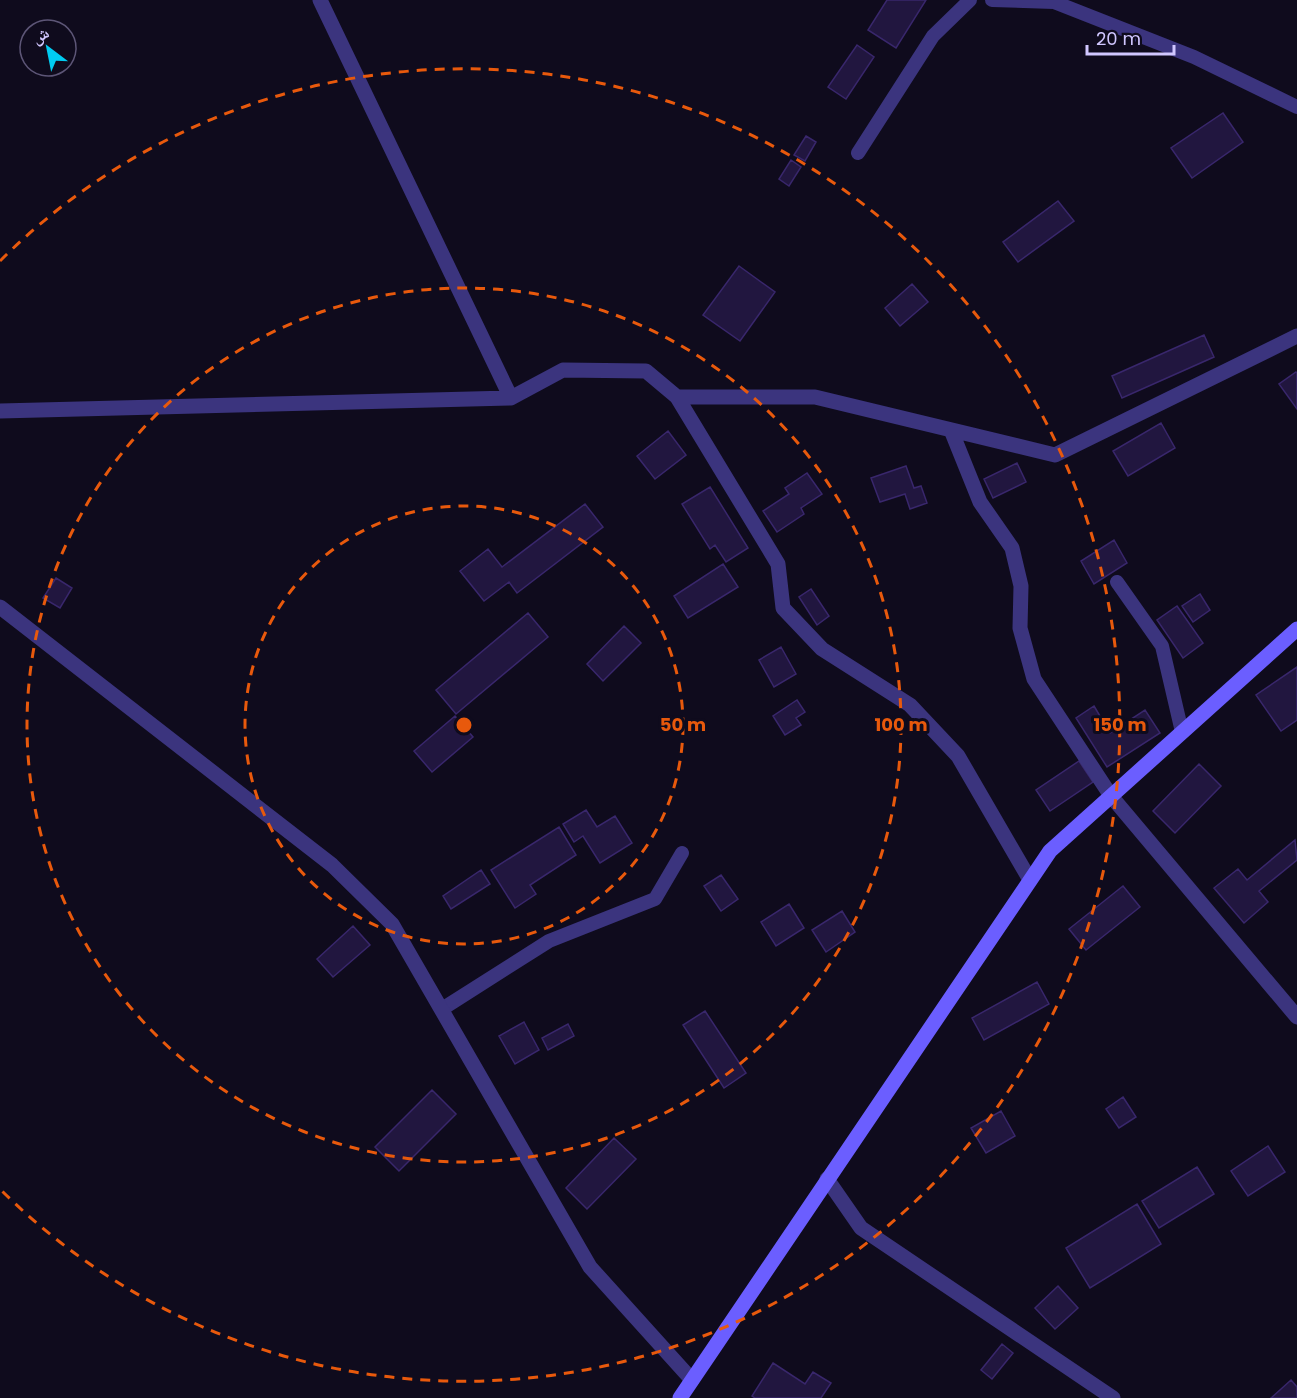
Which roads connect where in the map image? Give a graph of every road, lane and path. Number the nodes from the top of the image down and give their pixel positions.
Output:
1 (320, 0) edge
2 (970, 0) edge
3 (992, 0) edge
4 (1297, 107) edge
5 (858, 153) dead end
6 (1297, 336) edge
7 (677, 397) junction
8 (511, 398) junction
9 (0, 411) edge
10 (951, 430) junction
11 (1117, 582) dead end
12 (0, 607) edge
13 (1297, 629) edge
14 (1182, 732) junction
15 (1110, 796) junction
16 (682, 853) dead end
17 (1030, 880) junction
18 (442, 1010) junction
19 (1297, 1017) edge
20 (827, 1179) junction
21 (692, 1380) junction
22 (680, 1398) edge
23 (1113, 1398) edge

1 - 8 street
2 - 5 lane
3 - 4 lane
6 - 10 street
7 - 8 street
7 - 10 street
7 - 17 street
8 - 9 street
10 - 15 street
11 - 14 lane
12 - 18 street
13 - 14 street
14 - 15 street
15 - 17 street
15 - 19 street
16 - 18 lane
17 - 20 street
18 - 21 street
20 - 21 street
20 - 23 street
21 - 22 street

